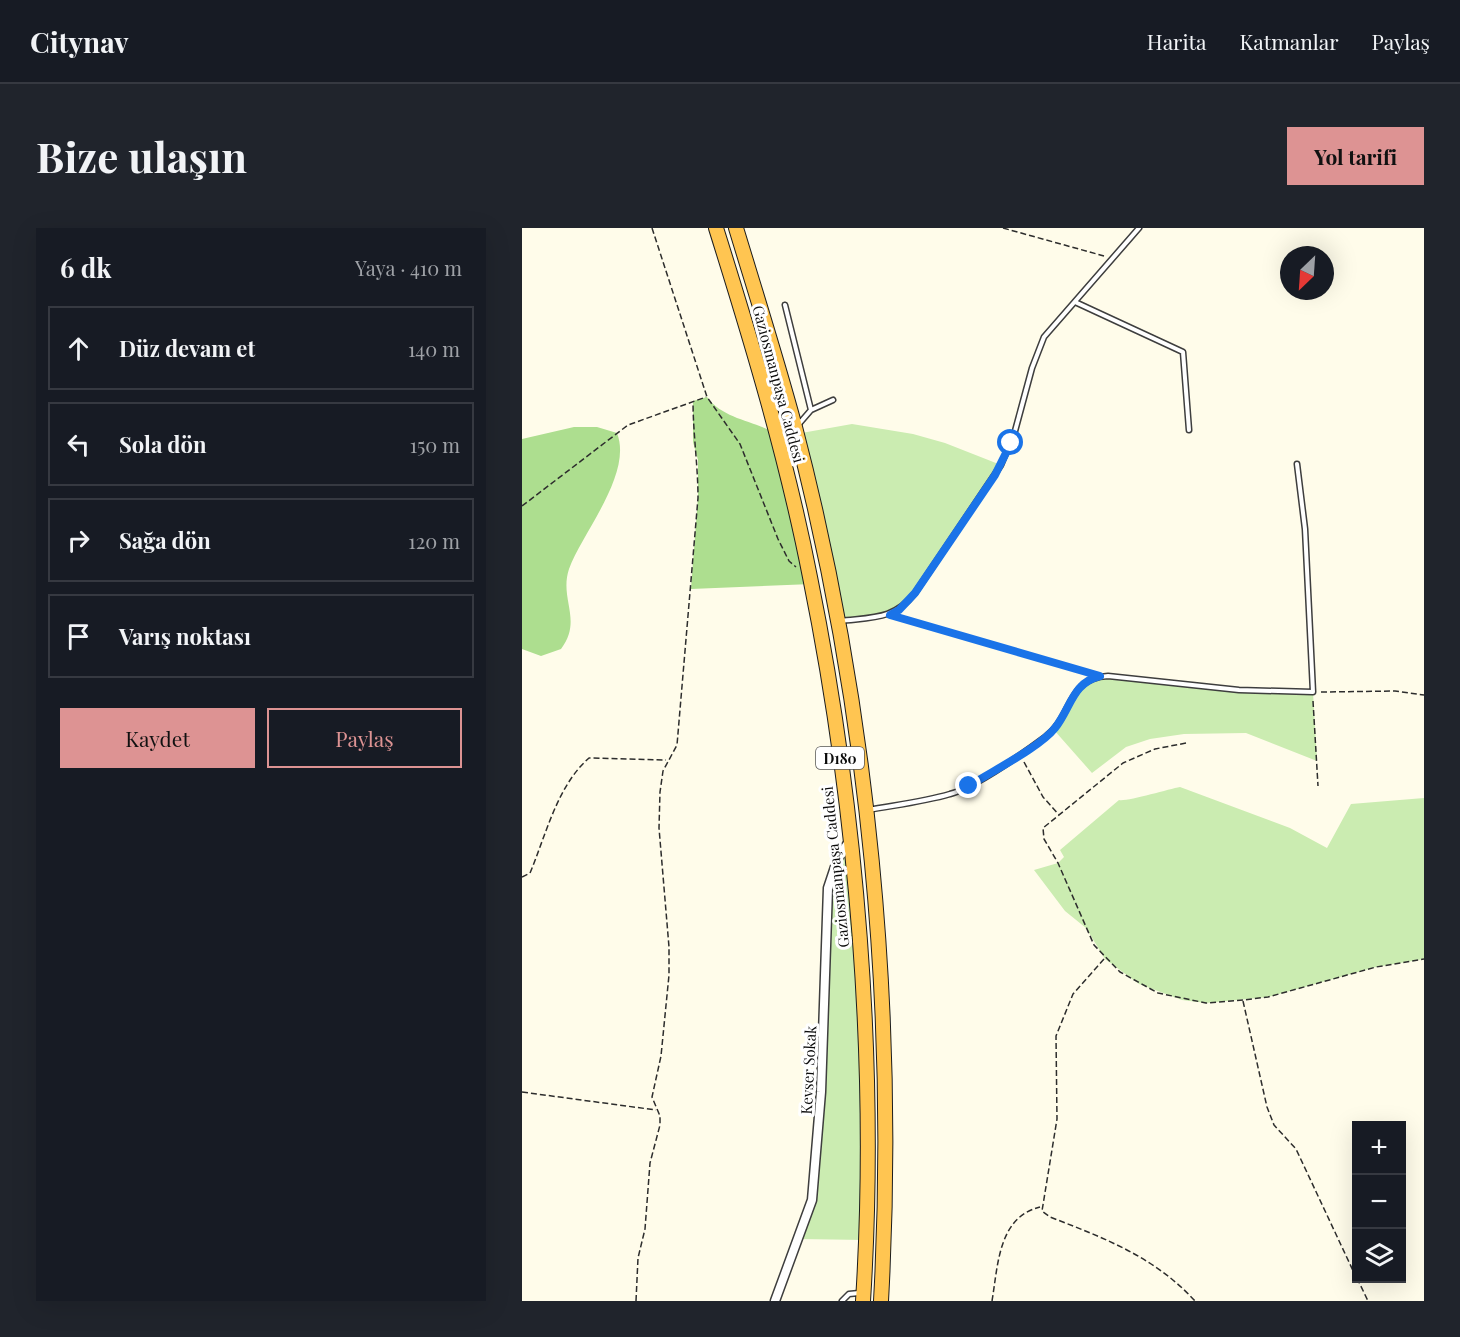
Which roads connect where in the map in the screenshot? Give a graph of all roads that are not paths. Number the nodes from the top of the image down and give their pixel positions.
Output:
1 (716, 228) edge
2 (736, 228) edge
3 (1139, 228) edge
4 (1075, 302) junction
5 (785, 305) dead end
6 (833, 400) dead end
7 (811, 410) junction
8 (795, 429) junction
9 (1189, 430) dead end
10 (1297, 464) dead end
11 (837, 621) junction
12 (865, 811) junction
13 (850, 840) junction
14 (863, 1297) edge
15 (775, 1301) edge
16 (842, 1301) edge
17 (881, 1301) edge

1 - 13 highway, Gaziosmanpaşa Caddesi / D180
2 - 8 highway, Gaziosmanpaşa Caddesi / D180
3 - 4 lane
4 - 9 lane
4 - 11 lane
5 - 7 lane
6 - 7 lane
7 - 8 lane
8 - 11 highway, Gaziosmanpaşa Caddesi / D180
10 - 12 lane
11 - 12 highway, Gaziosmanpaşa Caddesi / D180
12 - 17 highway, Gaziosmanpaşa Caddesi / D180
13 - 14 highway, Gaziosmanpaşa Caddesi / D180
13 - 15 street, Kevser Sokak
14 - 16 lane

